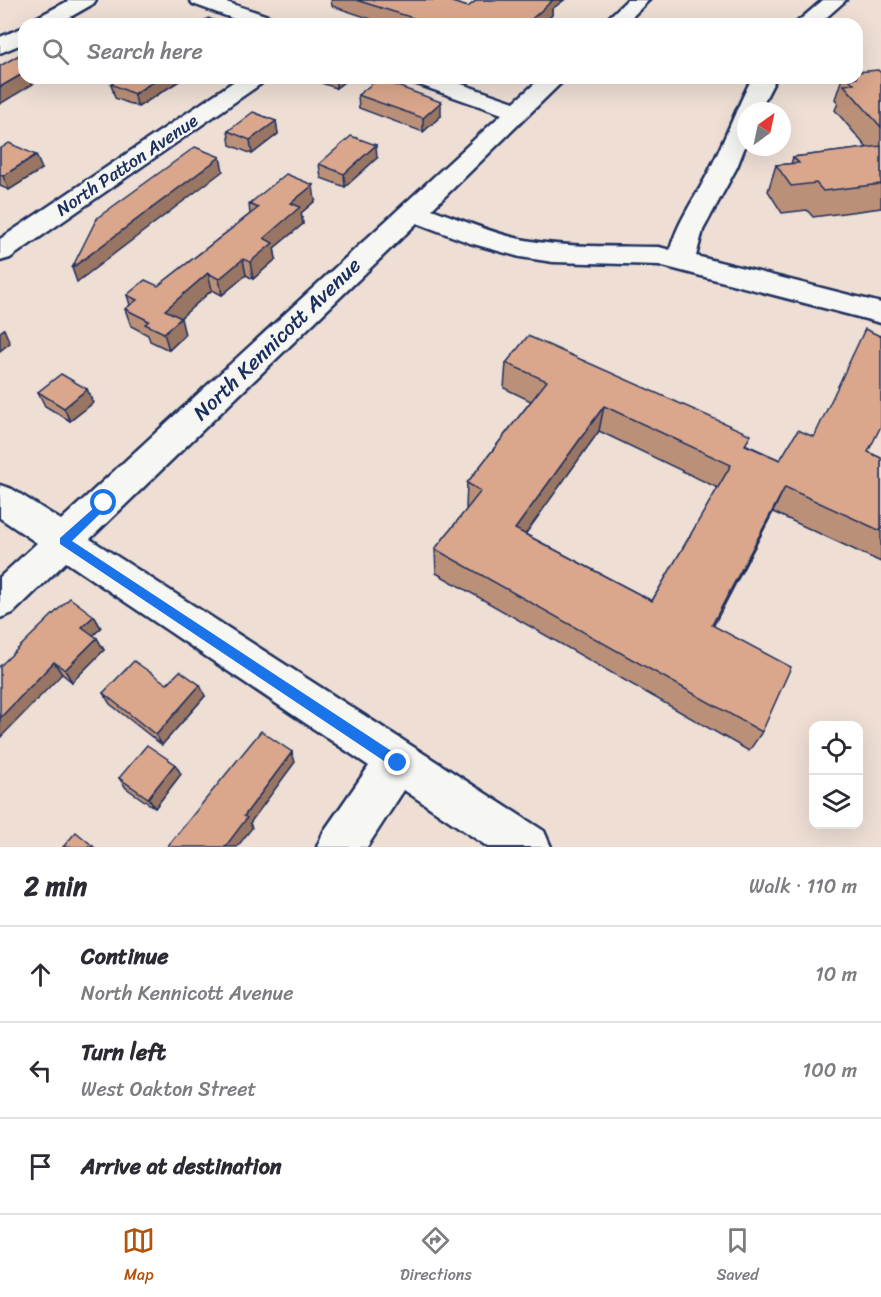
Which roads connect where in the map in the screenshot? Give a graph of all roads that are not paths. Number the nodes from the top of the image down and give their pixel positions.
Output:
1 (86, 0) edge
2 (200, 0) edge
3 (639, 0) edge
4 (836, 0) edge
5 (53, 18) edge
6 (251, 18) edge
7 (620, 18) edge
8 (814, 18) edge
9 (18, 36) edge
10 (0, 46) edge
11 (245, 84) edge
12 (439, 84) edge
13 (547, 84) edge
14 (761, 84) edge
15 (751, 102) edge
16 (517, 111) junction
17 (737, 134) edge
18 (412, 211) junction
19 (0, 252) edge
20 (681, 261) junction
21 (881, 313) edge
22 (0, 499) edge
23 (64, 541) junction
24 (0, 601) edge
25 (398, 763) junction
26 (340, 847) edge
27 (528, 847) edge

1 - 5 street
2 - 6 street
3 - 7 street
4 - 8 street
9 - 10 street
11 - 19 street, North Patton Avenue
12 - 16 street
13 - 16 street, North Kennicott Avenue
14 - 15 street
16 - 18 street, North Kennicott Avenue
17 - 20 street
18 - 20 street
18 - 23 street, North Kennicott Avenue
20 - 21 street
22 - 23 street
23 - 24 street, North Kennicott Avenue
23 - 25 street
25 - 26 street
25 - 27 street

